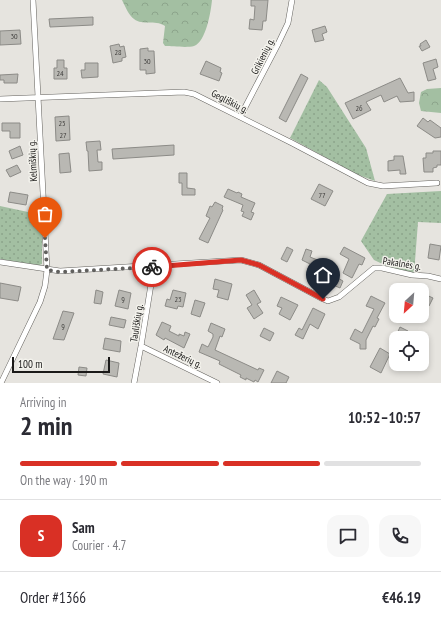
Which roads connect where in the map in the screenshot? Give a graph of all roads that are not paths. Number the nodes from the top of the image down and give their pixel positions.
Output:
1 (33, 0) edge
2 (292, 0) edge
3 (38, 97) junction
4 (0, 99) edge
5 (240, 117) junction
6 (436, 183) dead end
7 (0, 262) edge
8 (154, 266) junction
9 (47, 270) junction
10 (441, 279) edge
11 (141, 346) junction
12 (1, 383) edge
13 (134, 383) edge
14 (217, 383) edge

1 - 3 street, Kelmiškių g.
2 - 5 street, Grikienių g.
3 - 4 street, Gegliškių g.
3 - 5 street, Gegliškių g.
3 - 9 street, Kelmiškių g.
5 - 6 street, Gegliškių g.
7 - 9 street
8 - 9 street
8 - 10 street, Pakalnės g.
8 - 11 street, Tauliškių g.
9 - 12 street, Kelmiškių g.
11 - 13 street, Tauliškių g.
11 - 14 street, Antežerių g.

